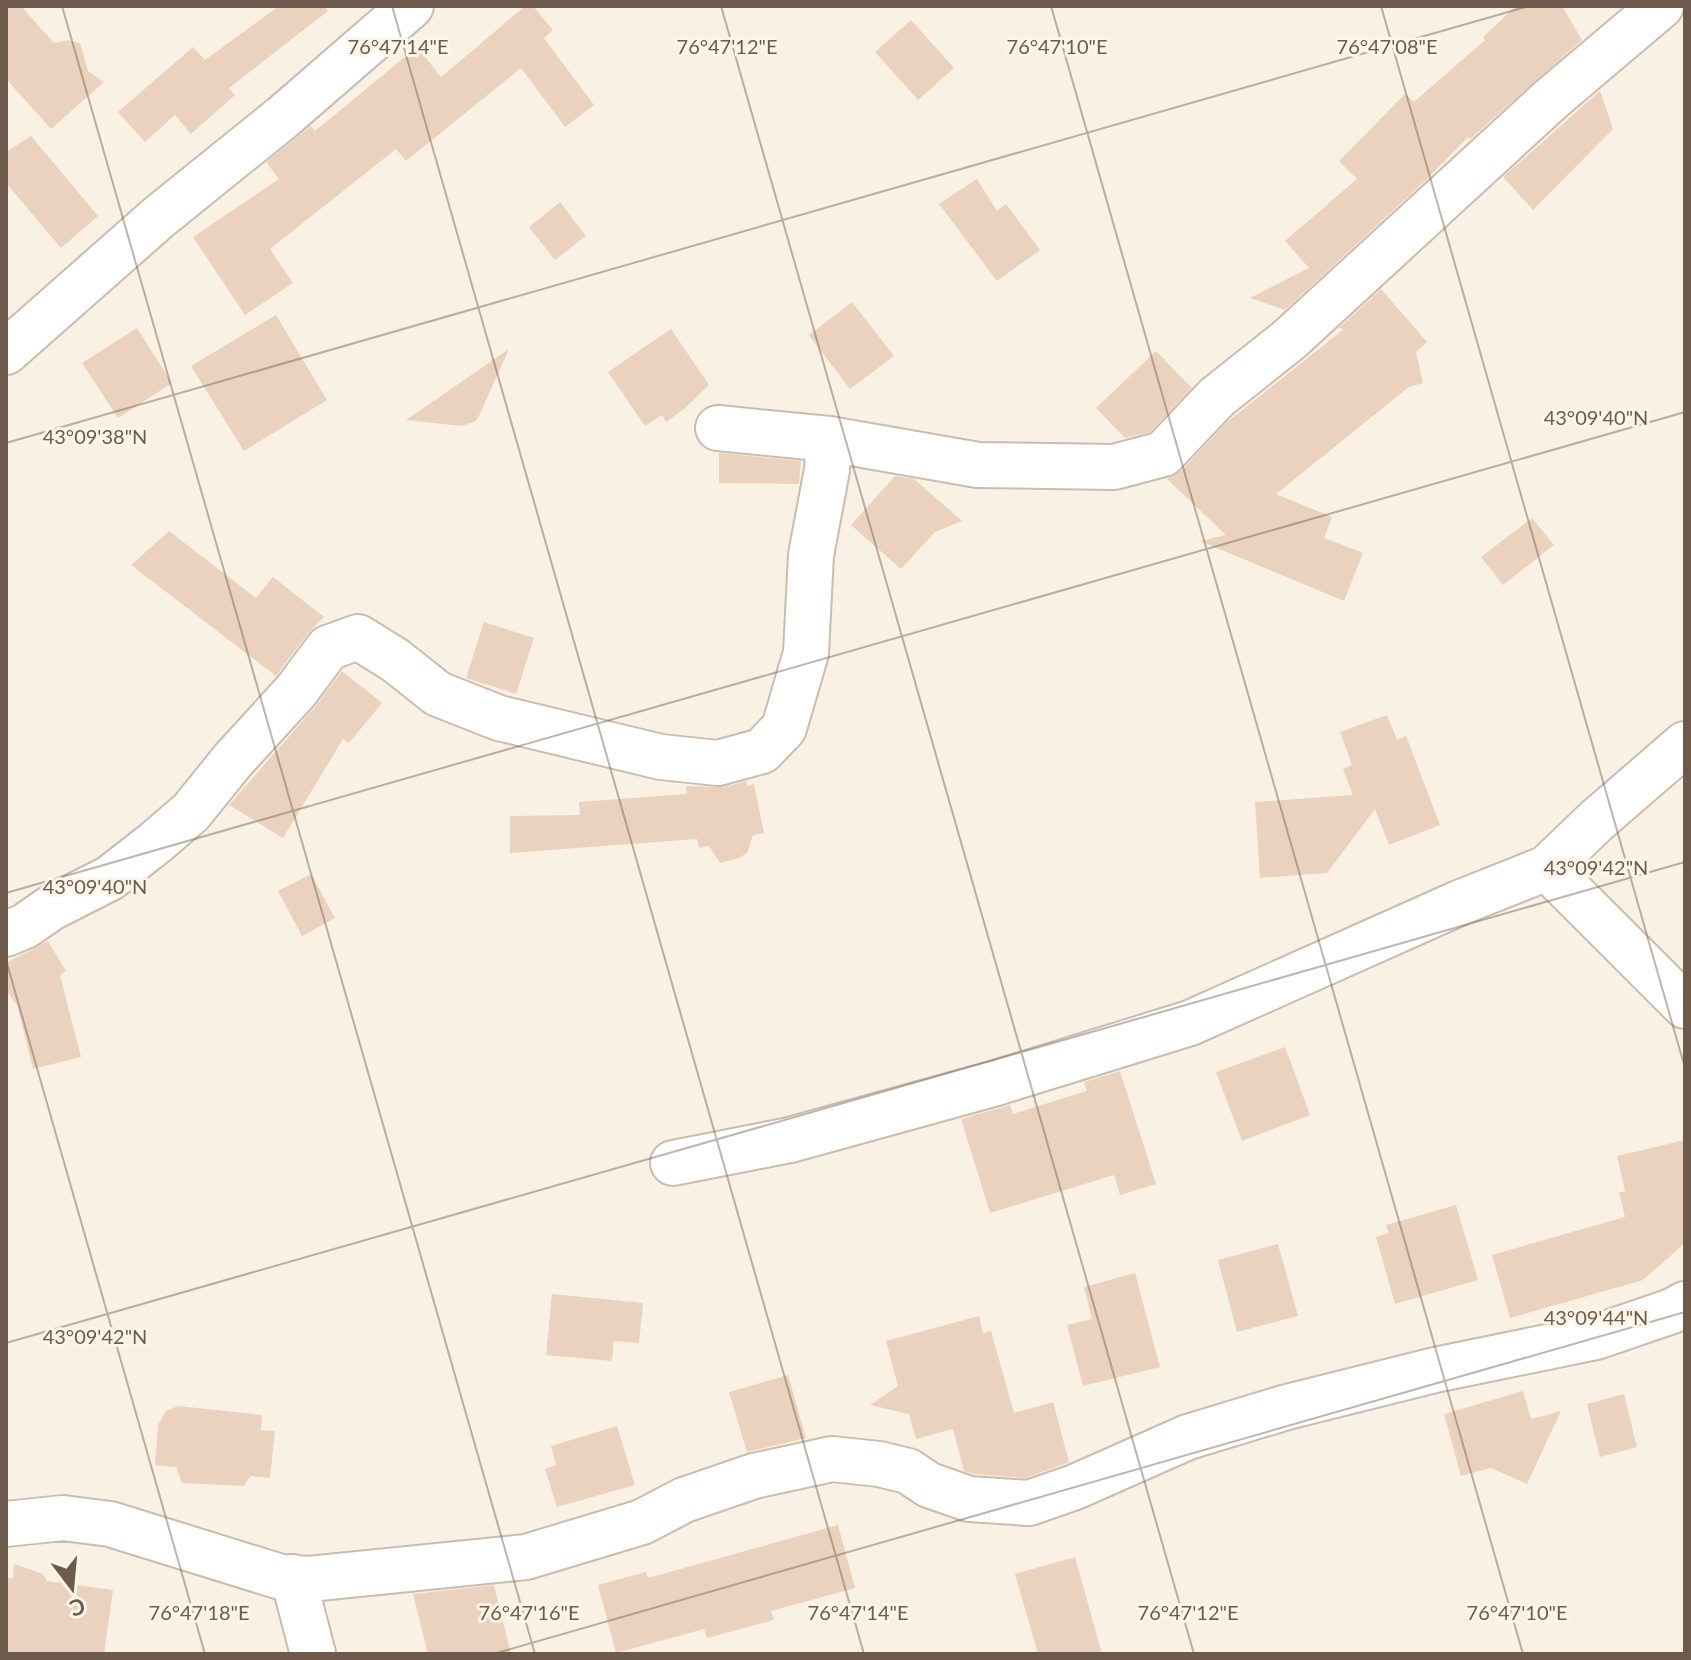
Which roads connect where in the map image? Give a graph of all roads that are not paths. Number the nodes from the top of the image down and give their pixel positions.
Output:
1 (411, 6) edge
2 (1661, 6) edge
3 (6, 352) edge
4 (718, 428) dead end
5 (829, 439) junction
6 (1685, 744) edge
7 (1547, 868) junction
8 (6, 934) edge
9 (1685, 1006) edge
10 (673, 1163) dead end
11 (1685, 1304) edge
12 (6, 1524) edge
13 (293, 1577) junction
14 (313, 1654) edge

1 - 3 street
2 - 5 street
4 - 5 street
5 - 8 street
6 - 7 street
7 - 9 street
7 - 10 street
11 - 13 street
12 - 13 street
13 - 14 street

